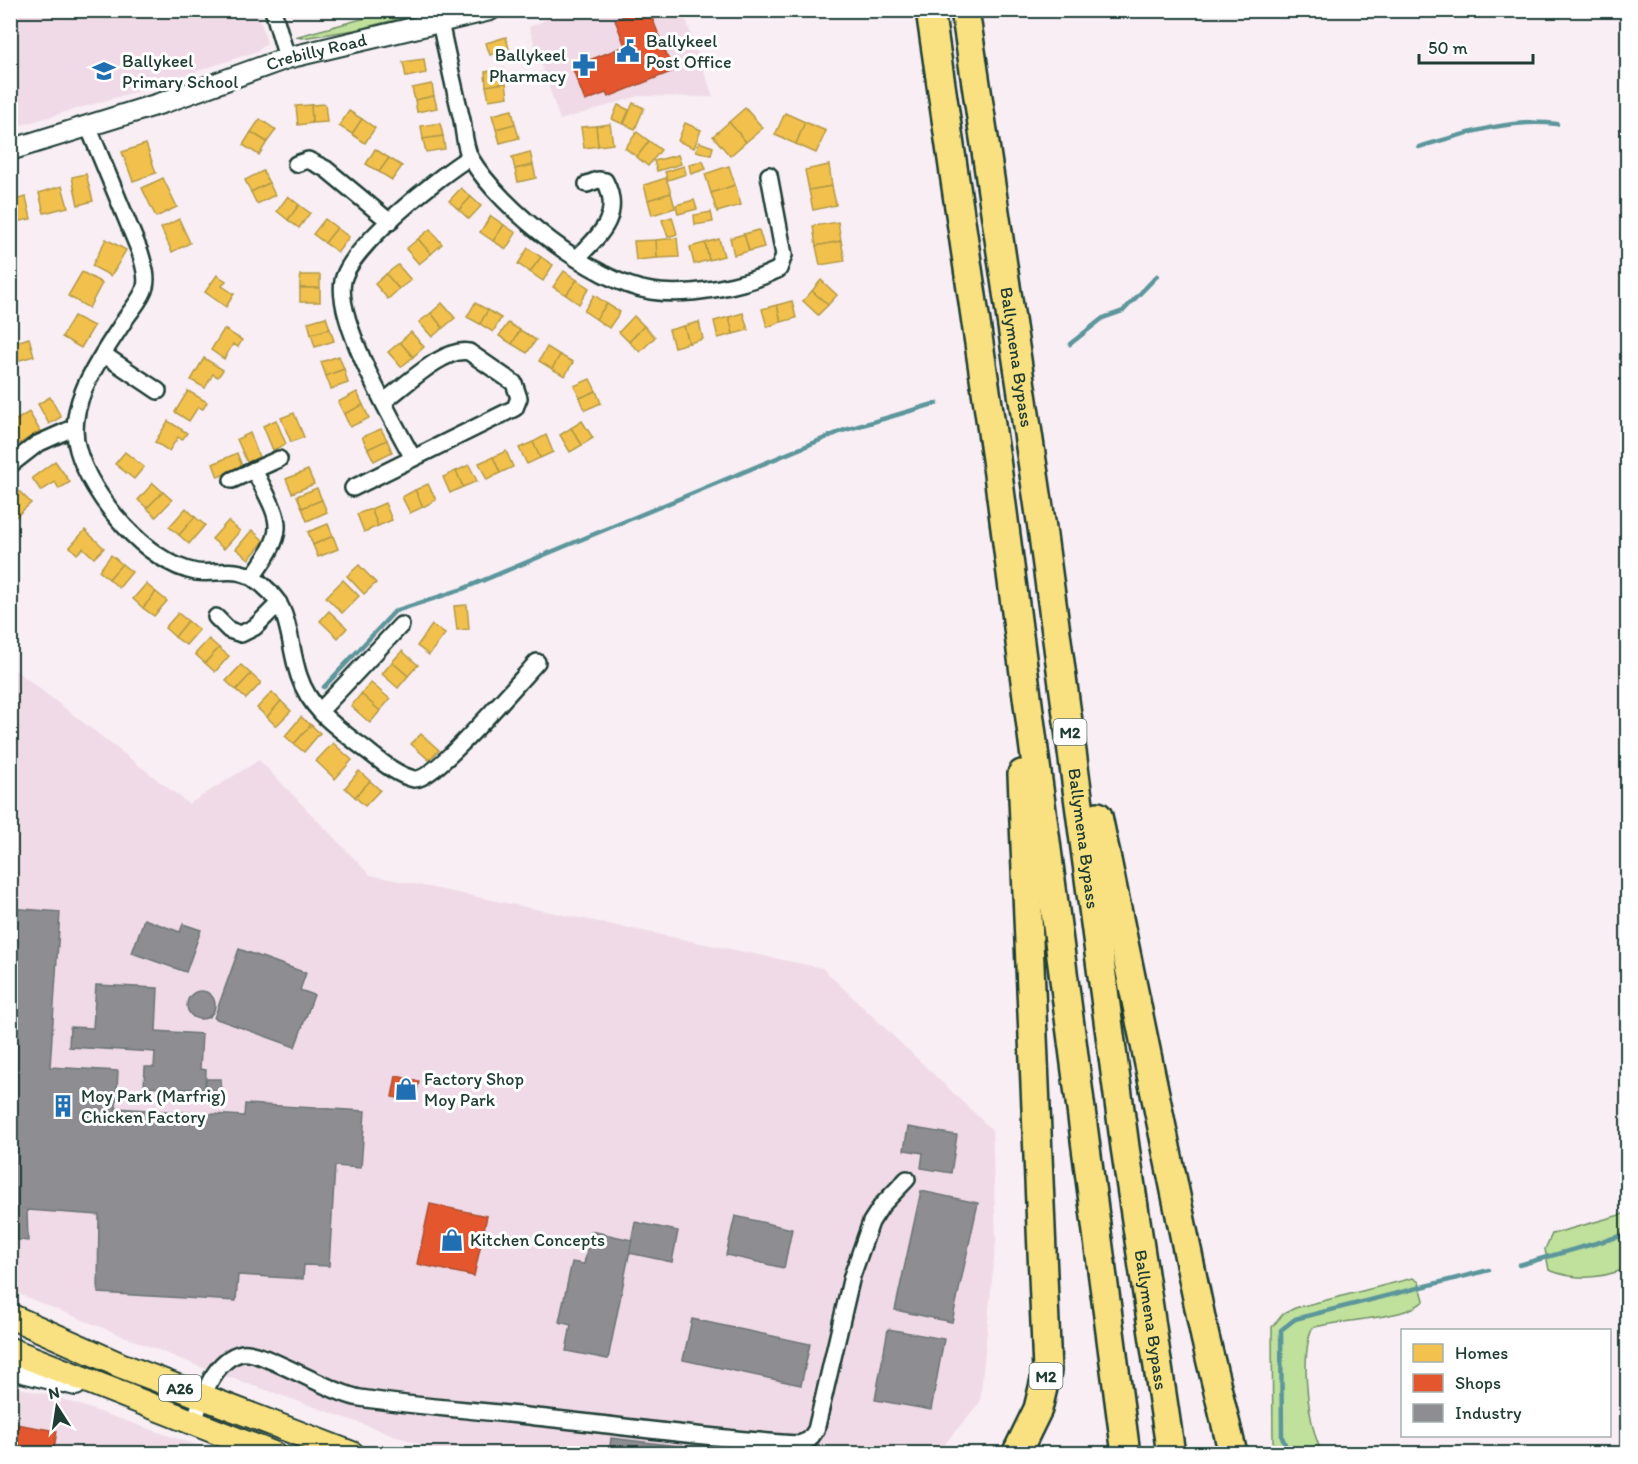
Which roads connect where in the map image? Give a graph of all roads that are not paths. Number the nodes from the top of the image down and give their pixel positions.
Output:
1 (273, 10) edge
2 (490, 10) edge
3 (930, 10) edge
4 (965, 10) edge
5 (440, 22) junction
6 (287, 58) junction
7 (88, 126) junction
8 (10, 150) edge
9 (470, 157) junction
10 (296, 164) dead end
11 (769, 175) dead end
12 (586, 184) dead end
13 (390, 222) junction
14 (577, 258) junction
15 (1010, 301) junction
16 (103, 354) junction
17 (158, 391) dead end
18 (384, 401) junction
19 (74, 428) junction
20 (413, 458) junction
21 (279, 459) dead end
22 (996, 459) junction
23 (10, 465) edge
24 (254, 470) junction
25 (232, 480) dead end
26 (353, 488) dead end
27 (252, 577) junction
28 (279, 603) junction
29 (216, 618) dead end
30 (401, 625) dead end
31 (537, 662) dead end
32 (320, 711) junction
33 (907, 1179) dead end
34 (10, 1316) edge
35 (10, 1350) edge
36 (10, 1369) edge
37 (111, 1392) junction
38 (203, 1398) junction
39 (193, 1424) junction
40 (273, 1454) edge
41 (352, 1454) edge
42 (1017, 1454) edge
43 (1126, 1454) edge
44 (1171, 1454) edge
45 (1233, 1454) edge

1 - 6 street
2 - 5 street, Crebilly Road
3 - 22 highway, Ballymena Bypass / M2
4 - 15 highway, Ballymena Bypass / M2
5 - 6 street, Crebilly Road
5 - 9 street
6 - 7 street, Crebilly Road
7 - 8 street, Crebilly Road
7 - 16 street
9 - 13 street
9 - 14 street
10 - 13 street
11 - 14 street
12 - 14 street
13 - 18 street
15 - 44 highway, Ballymena Bypass / M2
15 - 45 highway, M2
16 - 17 street
16 - 19 street
18 - 20 street
18 - 20 street
19 - 23 street
19 - 27 street
20 - 26 street
21 - 24 street
22 - 42 highway, M2
22 - 43 highway, Ballymena Bypass / M2
24 - 25 street
24 - 27 street
27 - 28 street
28 - 29 street
28 - 32 street
30 - 32 street
31 - 32 street
33 - 38 street
34 - 38 main road, A26
35 - 37 main road, A26
36 - 37 street
37 - 39 main road, A26
38 - 39 street
38 - 41 main road, A26
39 - 40 main road, A26

